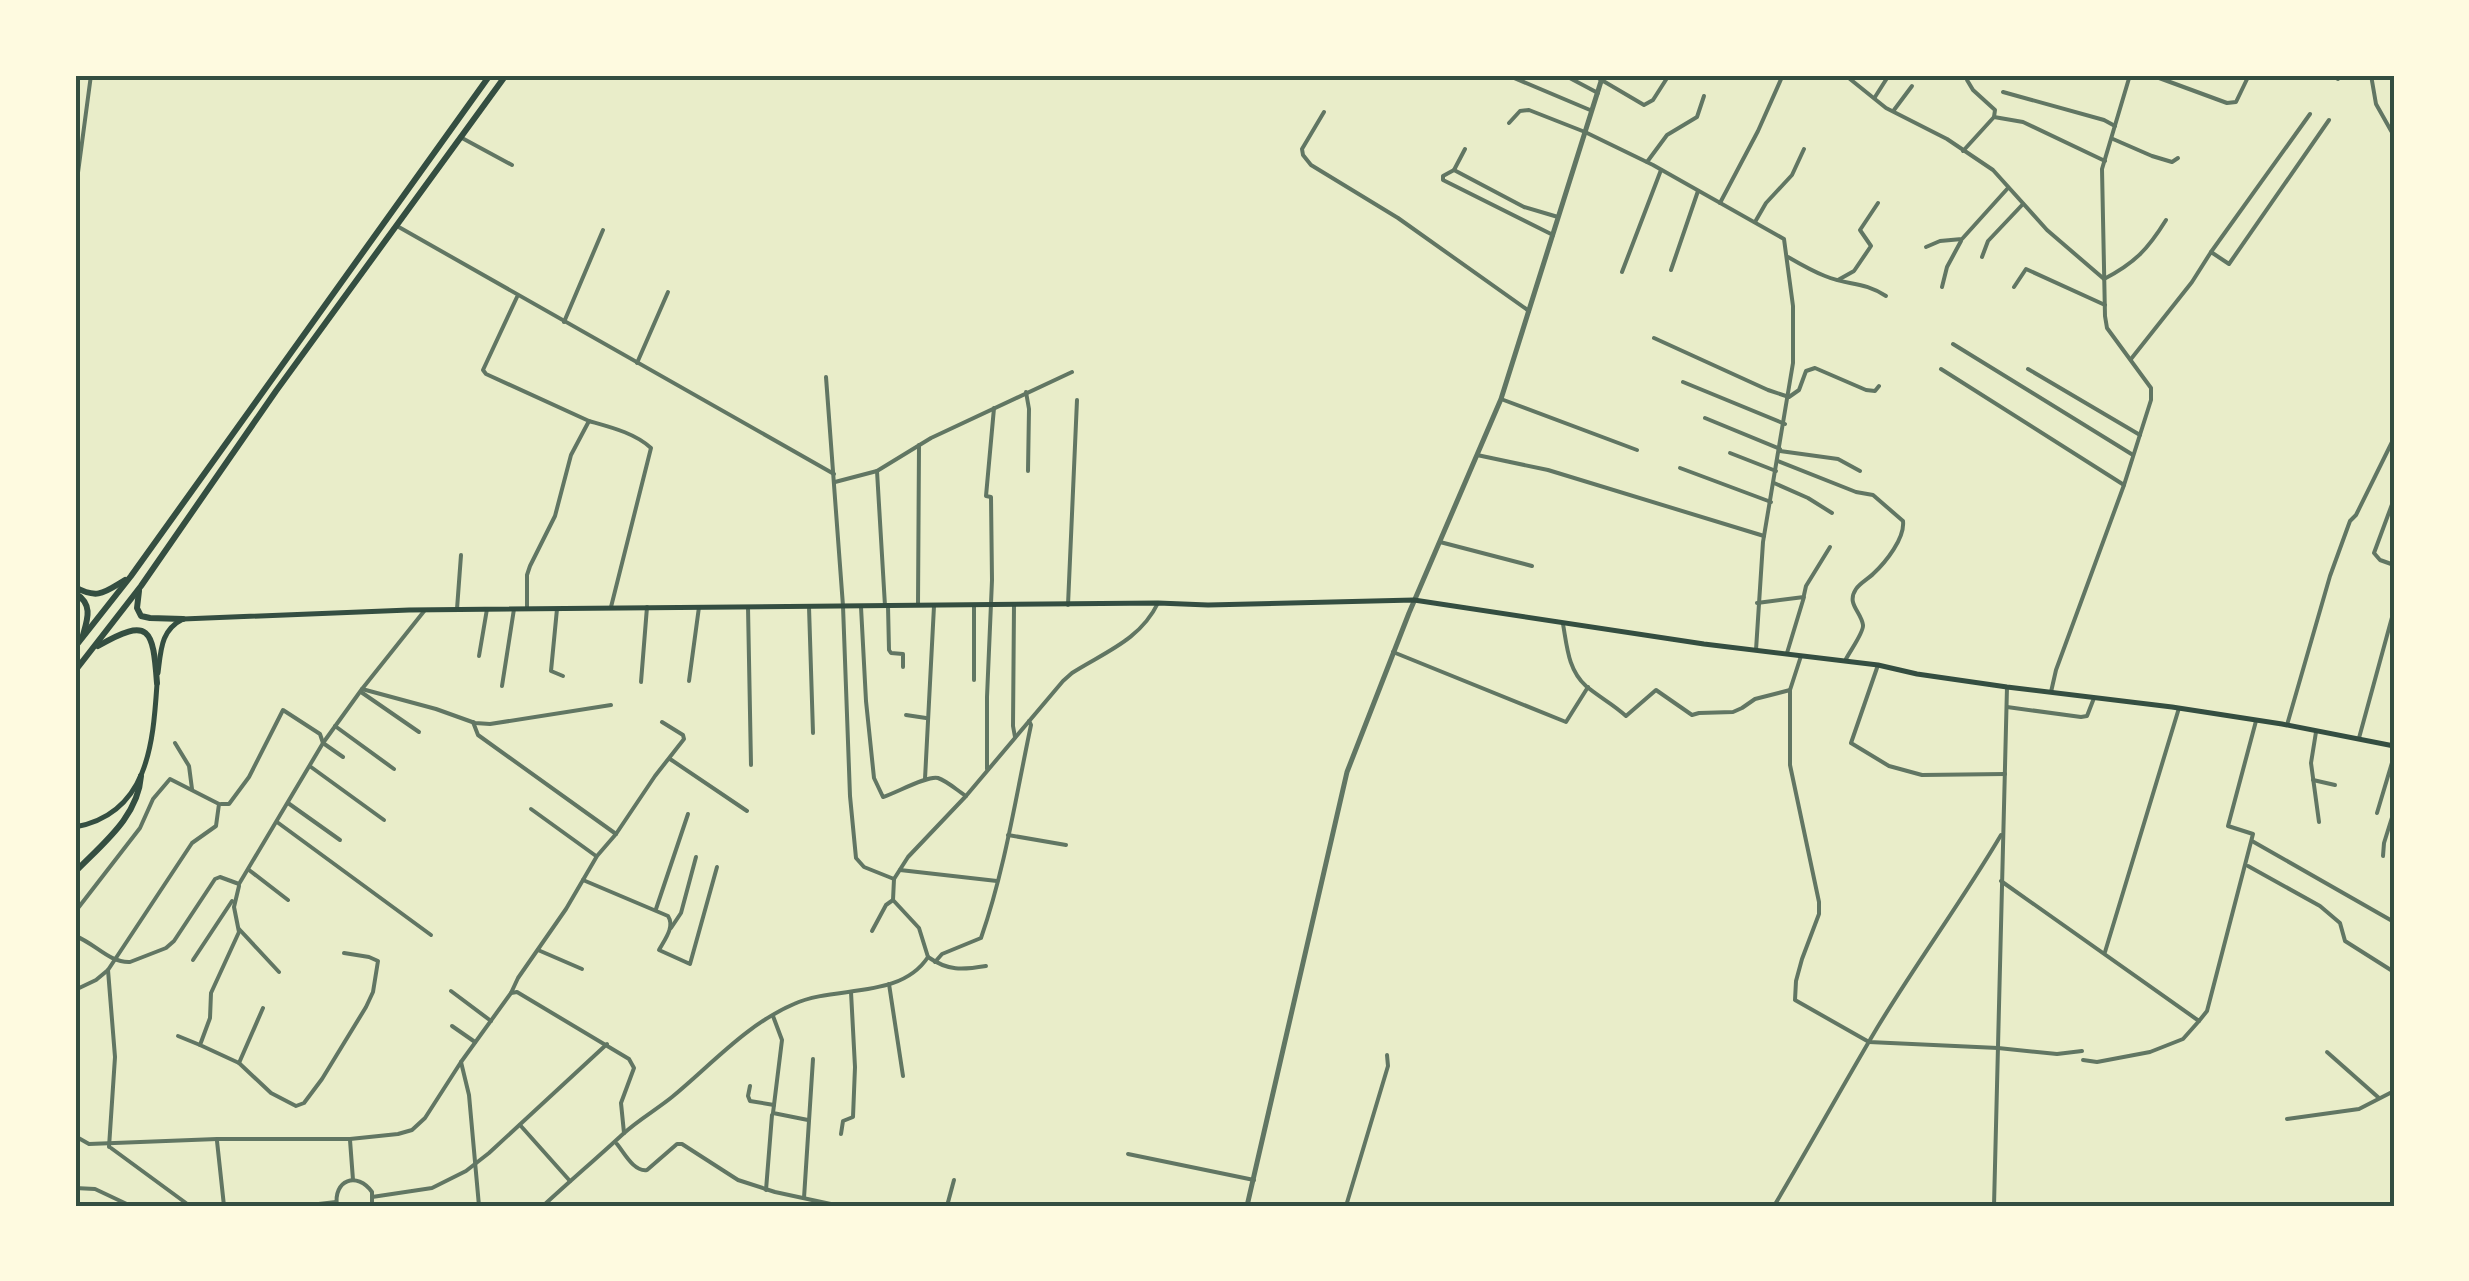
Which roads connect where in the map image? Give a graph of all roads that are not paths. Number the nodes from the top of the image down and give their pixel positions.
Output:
1 (91, 75) edge
2 (490, 75) edge
3 (506, 75) edge
4 (1507, 75) edge
5 (1564, 75) edge
6 (1593, 75) edge
7 (1669, 75) edge
8 (1845, 75) edge
9 (1889, 75) edge
10 (1971, 75) edge
11 (2130, 75) edge
12 (2151, 75) edge
13 (2249, 75) edge
14 (2331, 75) edge
15 (2371, 75) edge
16 (1782, 76) edge
17 (1602, 77) edge
18 (2338, 79) dead end
19 (1912, 86) dead end
20 (2003, 92) dead end
21 (1598, 93) junction
22 (1704, 96) dead end
23 (1875, 97) junction
24 (1592, 110) junction
25 (1894, 110) junction
26 (1324, 112) dead end
27 (2310, 114) dead end
28 (1994, 118) junction
29 (2329, 120) dead end
30 (1509, 123) dead end
31 (2115, 126) junction
32 (1585, 132) junction
33 (2394, 136) edge
34 (462, 138) junction
35 (2112, 139) junction
36 (1465, 149) dead end
37 (1804, 149) dead end
38 (1963, 151) junction
39 (2178, 158) dead end
40 (2104, 161) junction
41 (1647, 162) junction
42 (512, 165) dead end
43 (1454, 170) junction
44 (1661, 170) junction
45 (2008, 188) junction
46 (1698, 191) junction
47 (75, 195) edge
48 (1720, 203) junction
49 (1878, 203) dead end
50 (2023, 204) junction
51 (1558, 218) junction
52 (2166, 220) dead end
53 (1755, 222) junction
54 (397, 226) junction
55 (603, 230) dead end
56 (1553, 235) junction
57 (1962, 239) junction
58 (1926, 247) dead end
59 (2211, 252) junction
60 (1982, 257) dead end
61 (1788, 258) junction
62 (1671, 270) dead end
63 (1622, 272) dead end
64 (1838, 280) junction
65 (2104, 280) junction
66 (1942, 287) dead end
67 (2014, 287) dead end
68 (668, 292) dead end
69 (518, 295) junction
70 (1886, 296) dead end
71 (2105, 305) junction
72 (1529, 311) junction
73 (564, 322) junction
74 (1654, 338) dead end
75 (1954, 344) dead end
76 (2132, 360) junction
77 (637, 363) junction
78 (1941, 369) dead end
79 (2028, 369) dead end
80 (1072, 372) dead end
81 (826, 377) dead end
82 (1683, 382) dead end
83 (1879, 386) dead end
84 (1026, 392) junction
85 (1789, 397) junction
86 (1501, 399) junction
87 (1076, 400) dead end
88 (994, 408) junction
89 (1705, 418) dead end
90 (589, 421) junction
91 (1784, 424) junction
92 (2140, 435) junction
93 (2394, 438) edge
94 (920, 445) junction
95 (1637, 450) dead end
96 (1780, 450) junction
97 (1730, 453) dead end
98 (1477, 455) junction
99 (2133, 455) junction
100 (1778, 461) junction
101 (1680, 468) dead end
102 (878, 470) junction
103 (1028, 470) dead end
104 (1860, 470) dead end
105 (1776, 471) junction
106 (834, 474) junction
107 (835, 482) junction
108 (1774, 483) junction
109 (2124, 485) junction
110 (2394, 498) edge
111 (1771, 502) junction
112 (1832, 514) dead end
113 (1764, 536) junction
114 (1440, 542) junction
115 (1830, 547) dead end
116 (461, 555) dead end
117 (2394, 564) edge
118 (1532, 566) dead end
119 (131, 576) junction
120 (140, 586) junction
121 (75, 590) edge
122 (1804, 597) junction
123 (1414, 600) junction
124 (1158, 603) junction
125 (1757, 603) junction
126 (1068, 605) junction
127 (809, 606) junction
128 (843, 606) junction
129 (861, 606) junction
130 (886, 606) junction
131 (918, 606) junction
132 (934, 606) junction
133 (974, 606) junction
134 (991, 606) junction
135 (1014, 606) junction
136 (646, 607) junction
137 (698, 607) junction
138 (748, 607) junction
139 (514, 608) junction
140 (611, 608) junction
141 (487, 609) junction
142 (527, 609) junction
143 (556, 609) junction
144 (426, 610) junction
145 (457, 610) junction
146 (2394, 610) edge
147 (184, 619) junction
148 (1562, 622) junction
149 (82, 639) junction
150 (75, 647) edge
151 (92, 649) junction
152 (1756, 650) junction
153 (1392, 652) junction
154 (1786, 654) junction
155 (480, 656) dead end
156 (1800, 656) junction
157 (1845, 661) junction
158 (1878, 665) junction
159 (903, 667) dead end
160 (75, 671) edge
161 (563, 676) dead end
162 (974, 680) dead end
163 (157, 682) junction
164 (640, 682) dead end
165 (689, 682) dead end
166 (502, 686) dead end
167 (2007, 686) junction
168 (1588, 687) junction
169 (361, 690) junction
170 (1790, 690) junction
171 (2051, 692) junction
172 (2094, 697) junction
173 (611, 706) dead end
174 (2006, 707) junction
175 (2179, 708) junction
176 (906, 715) dead end
177 (928, 718) junction
178 (1029, 721) junction
179 (2256, 721) junction
180 (473, 722) junction
181 (662, 722) dead end
182 (2287, 724) junction
183 (334, 726) junction
184 (2316, 730) junction
185 (419, 732) dead end
186 (813, 733) dead end
187 (1016, 737) junction
188 (2359, 738) junction
189 (175, 742) dead end
190 (322, 743) junction
191 (2394, 746) edge
192 (2394, 756) edge
193 (343, 758) dead end
194 (670, 759) junction
195 (751, 765) dead end
196 (310, 766) junction
197 (394, 769) dead end
198 (988, 771) junction
199 (2004, 774) junction
200 (141, 776) junction
201 (924, 779) junction
202 (2313, 780) junction
203 (2335, 785) dead end
204 (192, 789) junction
205 (966, 796) junction
206 (288, 803) junction
207 (219, 804) junction
208 (531, 809) dead end
209 (748, 810) dead end
210 (2394, 811) edge
211 (2377, 813) dead end
212 (688, 814) dead end
213 (384, 820) dead end
214 (278, 822) junction
215 (2319, 822) dead end
216 (75, 828) edge
217 (2003, 832) junction
218 (616, 834) junction
219 (1008, 836) junction
220 (340, 840) dead end
221 (2252, 840) junction
222 (1066, 845) dead end
223 (597, 856) junction
224 (2383, 856) dead end
225 (696, 857) dead end
226 (2246, 865) junction
227 (717, 868) dead end
228 (249, 870) junction
229 (900, 870) junction
230 (75, 872) edge
231 (894, 879) junction
232 (582, 880) junction
233 (997, 880) junction
234 (2002, 880) junction
235 (239, 884) junction
236 (235, 896) junction
237 (288, 900) dead end
238 (893, 900) junction
239 (655, 911) junction
240 (75, 912) edge
241 (2394, 922) edge
242 (671, 928) junction
243 (239, 929) junction
244 (872, 932) dead end
245 (431, 935) dead end
246 (75, 936) edge
247 (538, 950) junction
248 (2105, 952) junction
249 (344, 953) dead end
250 (928, 958) junction
251 (115, 960) junction
252 (193, 960) dead end
253 (935, 962) junction
254 (986, 966) dead end
255 (108, 970) junction
256 (582, 970) dead end
257 (279, 972) dead end
258 (2394, 972) edge
259 (889, 984) junction
260 (75, 990) edge
261 (451, 991) dead end
262 (851, 992) junction
263 (511, 993) junction
264 (263, 1008) dead end
265 (773, 1016) junction
266 (491, 1021) junction
267 (2199, 1021) junction
268 (452, 1026) dead end
269 (178, 1036) dead end
270 (476, 1042) junction
271 (1869, 1042) junction
272 (606, 1044) junction
273 (200, 1045) junction
274 (1998, 1048) junction
275 (2082, 1051) dead end
276 (2326, 1052) dead end
277 (1387, 1055) dead end
278 (813, 1060) dead end
279 (2083, 1060) dead end
280 (460, 1062) junction
281 (239, 1063) junction
282 (903, 1076) dead end
283 (750, 1086) dead end
284 (2394, 1091) edge
285 (2379, 1098) junction
286 (774, 1105) junction
287 (772, 1113) junction
288 (2287, 1119) dead end
289 (808, 1120) junction
290 (520, 1125) junction
291 (624, 1133) junction
292 (841, 1134) dead end
293 (75, 1136) edge
294 (217, 1139) junction
295 (350, 1140) junction
296 (616, 1142) junction
297 (107, 1144) junction
298 (1128, 1154) dead end
299 (474, 1165) junction
300 (353, 1180) junction
301 (954, 1180) dead end
302 (1254, 1180) junction
303 (570, 1181) junction
304 (75, 1188) edge
305 (766, 1190) junction
306 (372, 1197) junction
307 (804, 1198) junction
308 (337, 1204) edge
309 (131, 1206) edge
310 (190, 1206) edge
311 (224, 1206) edge
312 (302, 1206) edge
313 (372, 1206) edge
314 (479, 1206) edge
315 (544, 1206) edge
316 (840, 1206) edge
317 (948, 1206) edge
318 (1247, 1206) edge
319 (1346, 1206) edge
320 (1774, 1206) edge
321 (1994, 1206) edge

1 - 47 street
2 - 119 highway
3 - 34 highway
4 - 24 street
5 - 21 street
6 - 17 street
7 - 17 street
8 - 23 street
9 - 23 street
10 - 28 street
11 - 31 street
12 - 13 street
14 - 18 street
15 - 33 street
16 - 48 street
17 - 21 street
19 - 25 street
20 - 31 street
21 - 24 street
22 - 41 street
23 - 25 street
24 - 32 street
25 - 38 street
26 - 72 street
27 - 59 street
28 - 38 street
28 - 40 street
29 - 59 street
30 - 32 street
31 - 35 street
32 - 41 street
32 - 51 street
34 - 42 street
34 - 54 highway
35 - 39 street
35 - 40 street
36 - 43 street
37 - 53 street
38 - 45 street
40 - 65 street
41 - 44 street
43 - 51 street
43 - 56 street
44 - 46 street
44 - 63 street
45 - 50 street
45 - 57 street
46 - 48 street
46 - 62 street
48 - 53 street
49 - 64 street
50 - 60 street
50 - 65 street
51 - 56 street
52 - 65 street
53 - 61 street
54 - 69 street
54 - 120 highway
55 - 73 street
56 - 72 street
57 - 58 street
57 - 66 street
59 - 76 street
61 - 64 street
61 - 85 street
64 - 70 street
65 - 71 street
67 - 71 street
68 - 77 street
69 - 73 street
69 - 90 street
71 - 76 street
72 - 86 street
73 - 77 street
74 - 85 street
75 - 99 street
76 - 92 street
77 - 106 street
78 - 109 street
79 - 92 street
80 - 84 street
81 - 106 street
82 - 91 street
83 - 85 street
84 - 88 street
84 - 103 street
85 - 91 street
86 - 95 street
86 - 98 street
87 - 126 street
88 - 94 street
88 - 134 street
89 - 96 street
90 - 140 street
90 - 142 street
91 - 96 street
92 - 99 street
93 - 182 street
94 - 102 street
94 - 131 street
96 - 100 street
96 - 104 street
97 - 105 street
98 - 113 street
98 - 114 street
99 - 109 street
100 - 105 street
100 - 157 street
101 - 111 street
102 - 107 street
102 - 130 street
105 - 108 street
106 - 107 street
107 - 128 street
108 - 111 street
108 - 112 street
109 - 171 street
110 - 117 street
111 - 113 street
113 - 125 street
114 - 118 street
114 - 123 street
115 - 122 street
116 - 145 street
119 - 121 highway
119 - 149 highway
120 - 147 highway
120 - 151 highway
121 - 149 highway
122 - 125 street
122 - 154 street
123 - 124 main road
123 - 148 main road
123 - 153 street
124 - 126 main road
124 - 178 street
125 - 152 street
126 - 135 main road
127 - 128 main road
127 - 138 main road
127 - 186 street
128 - 129 main road
128 - 231 street
129 - 130 main road
129 - 201 street
130 - 131 main road
130 - 159 street
131 - 132 main road
132 - 133 main road
132 - 177 street
133 - 134 main road
133 - 162 street
134 - 135 main road
134 - 198 street
135 - 187 street
136 - 137 main road
136 - 140 main road
136 - 164 street
137 - 138 main road
137 - 165 street
138 - 195 street
139 - 141 main road
139 - 142 main road
139 - 166 street
140 - 143 main road
141 - 145 main road
141 - 155 street
142 - 143 main road
143 - 161 street
144 - 145 main road
144 - 147 main road
144 - 169 street
146 - 188 street
147 - 163 main road
148 - 152 main road
148 - 168 street
149 - 150 highway
151 - 160 highway
151 - 163 highway
152 - 154 main road
153 - 168 street
153 - 302 street
154 - 156 main road
156 - 157 main road
156 - 170 street
157 - 158 main road
158 - 167 main road
158 - 199 street
163 - 200 main road
167 - 171 main road
167 - 174 street
168 - 170 street
169 - 180 street
169 - 183 street
169 - 185 street
170 - 271 street
171 - 172 main road
172 - 174 street
172 - 175 main road
173 - 180 street
174 - 199 street
175 - 179 main road
175 - 248 street
176 - 177 street
177 - 201 street
178 - 187 street
178 - 219 street
179 - 182 main road
179 - 221 street
180 - 218 street
181 - 194 street
182 - 184 main road
183 - 190 street
183 - 197 street
184 - 188 main road
184 - 202 street
187 - 198 street
188 - 191 main road
189 - 204 street
190 - 193 street
190 - 196 street
190 - 207 street
192 - 211 street
194 - 209 street
194 - 218 street
196 - 206 street
196 - 213 street
198 - 205 street
199 - 217 street
200 - 216 main road
200 - 230 highway
201 - 205 street
202 - 203 street
202 - 215 street
204 - 207 street
204 - 240 street
205 - 229 street
206 - 214 street
206 - 220 street
207 - 251 street
208 - 223 street
210 - 224 street
212 - 239 street
214 - 228 street
214 - 245 street
217 - 234 street
217 - 271 street
218 - 223 street
219 - 222 street
219 - 233 street
221 - 226 street
221 - 241 street
223 - 232 street
225 - 242 street
226 - 258 street
226 - 267 street
227 - 242 street
228 - 235 street
228 - 237 street
229 - 231 street
229 - 233 street
231 - 238 street
232 - 239 street
232 - 247 street
233 - 253 street
234 - 248 street
234 - 274 street
235 - 236 street
235 - 251 street
236 - 243 street
236 - 252 street
238 - 244 street
238 - 250 street
239 - 242 street
243 - 257 street
243 - 273 street
246 - 251 street
247 - 256 street
247 - 263 street
248 - 267 street
249 - 281 street
250 - 253 street
250 - 259 street
251 - 255 street
253 - 254 street
255 - 260 street
255 - 297 street
259 - 262 street
259 - 282 street
261 - 266 street
262 - 265 street
262 - 292 street
263 - 266 street
263 - 272 street
264 - 281 street
265 - 286 street
265 - 291 street
266 - 270 street
267 - 279 street
268 - 270 street
269 - 273 street
270 - 280 street
271 - 274 street
271 - 320 street
272 - 290 street
272 - 291 street
273 - 281 street
274 - 275 street
274 - 321 street
276 - 285 street
277 - 319 street
278 - 289 street
280 - 295 street
280 - 299 street
283 - 286 street
284 - 285 street
285 - 288 street
286 - 287 street
287 - 289 street
287 - 305 street
289 - 307 street
290 - 299 street
290 - 303 street
291 - 296 street
293 - 297 street
294 - 295 street
294 - 297 street
294 - 311 street
295 - 300 street
296 - 303 street
296 - 305 street
297 - 310 street
298 - 302 street
299 - 306 street
299 - 314 street
300 - 306 street
300 - 308 street
301 - 317 street
302 - 318 street
303 - 315 street
304 - 309 street
305 - 307 street
306 - 313 street
307 - 316 street
308 - 312 street

